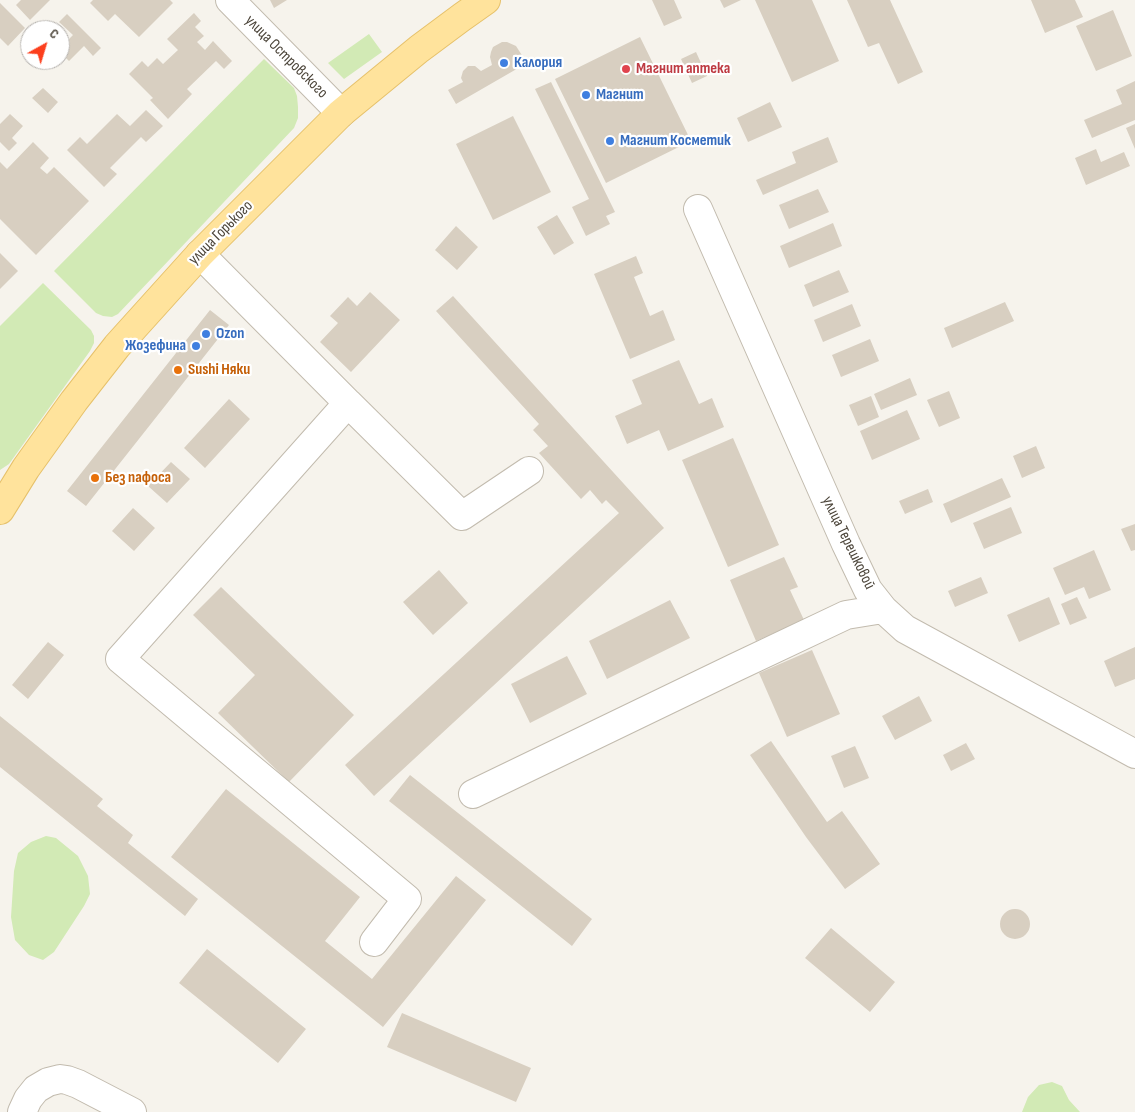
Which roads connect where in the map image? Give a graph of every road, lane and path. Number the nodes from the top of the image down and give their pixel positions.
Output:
1 (230, 0) edge
2 (486, 0) edge
3 (341, 113) junction
4 (698, 209) dead end
5 (200, 254) junction
6 (348, 403) junction
7 (529, 470) dead end
8 (0, 510) edge
9 (883, 609) junction
10 (1135, 754) edge
11 (473, 794) dead end
12 (374, 942) dead end
13 (22, 1112) edge
14 (132, 1112) edge

1 - 3 street, улица Островского
2 - 3 main road, улица Горького
3 - 5 main road, улица Горького
4 - 9 street, улица Терешковой
5 - 6 street
5 - 8 main road, улица Горького
6 - 7 street
6 - 12 street
9 - 10 street, улица Терешковой
9 - 11 street
13 - 14 street

